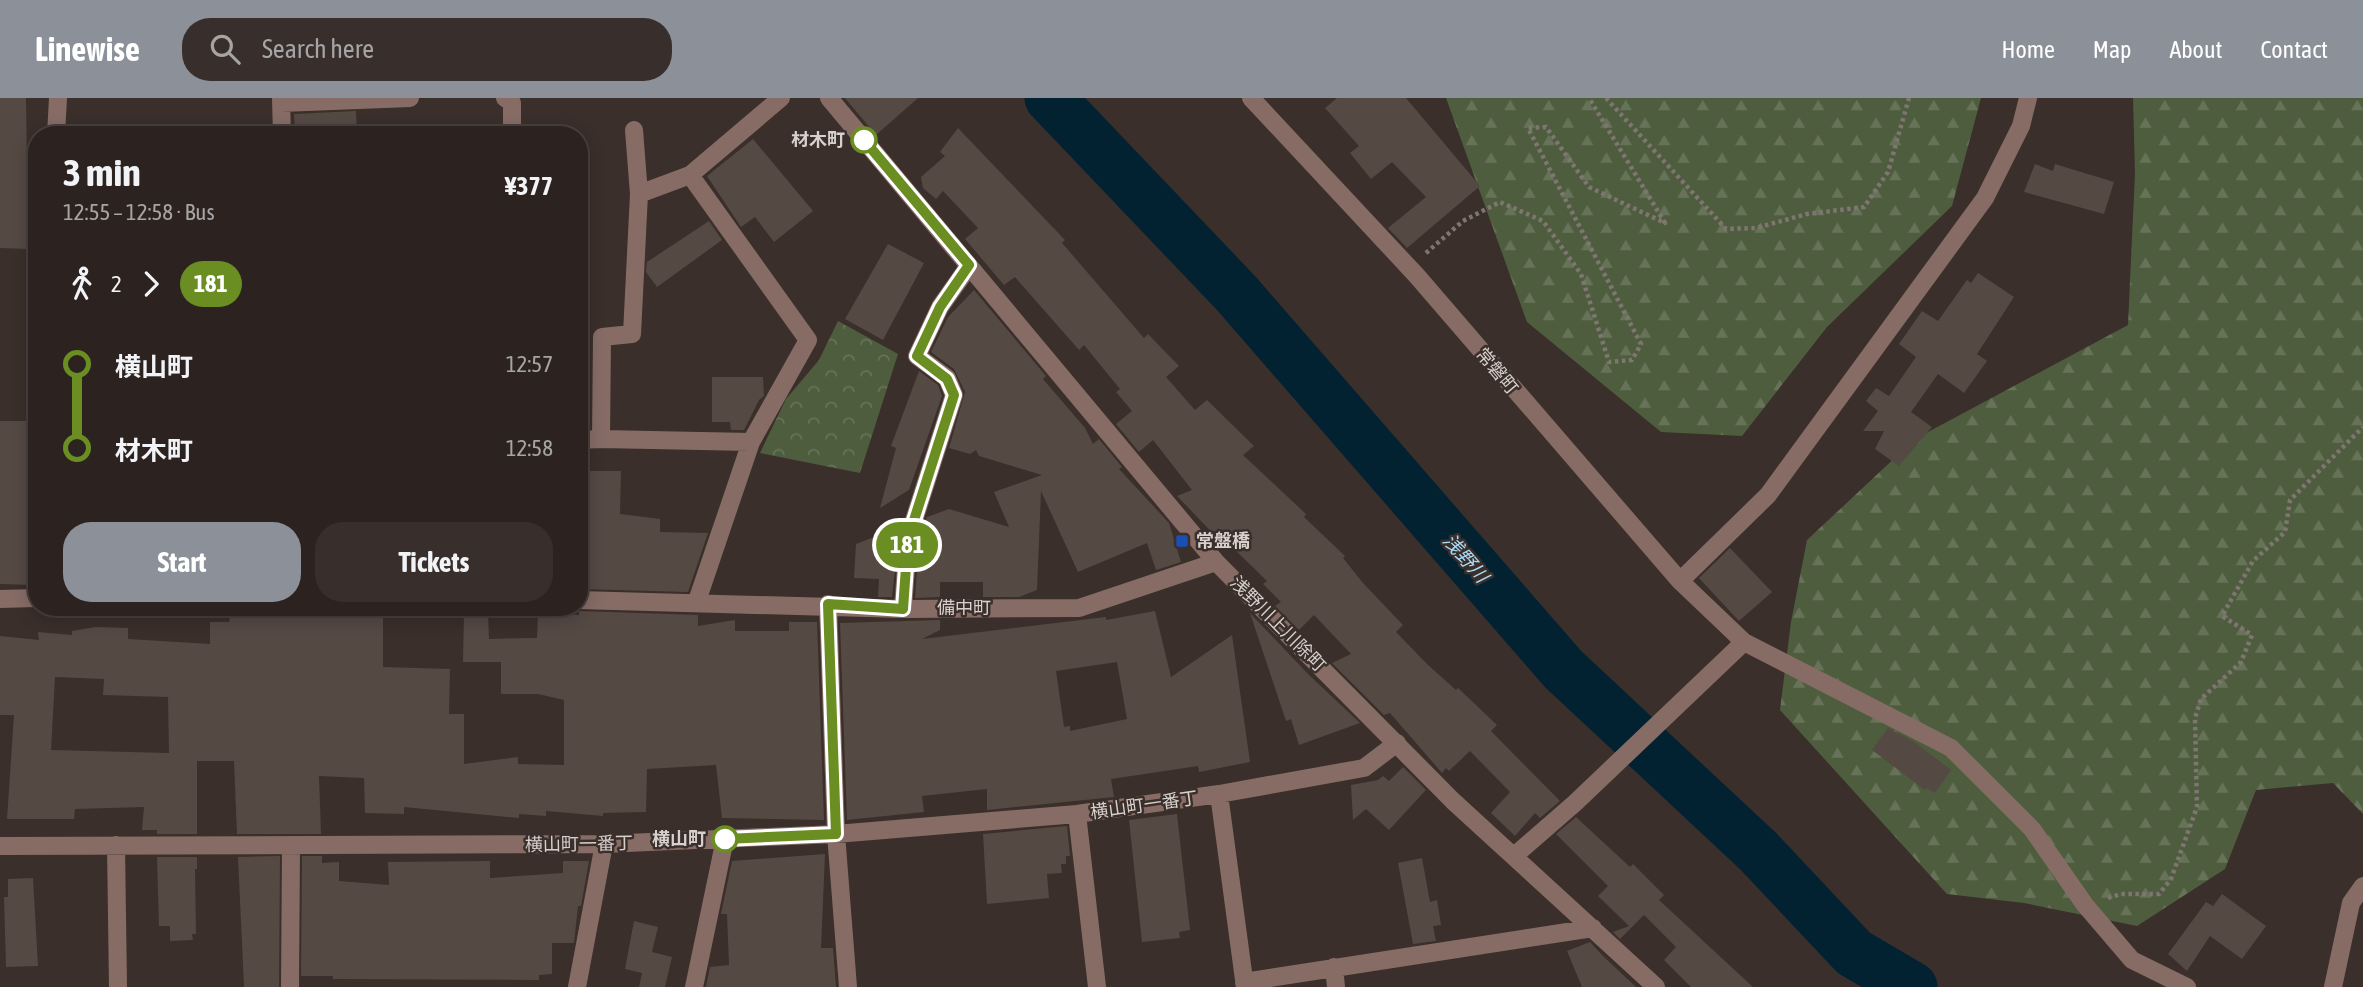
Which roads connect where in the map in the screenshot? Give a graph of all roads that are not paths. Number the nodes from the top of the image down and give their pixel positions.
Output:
1 (58, 98) edge
2 (410, 98) edge
3 (505, 98) edge
4 (781, 98) edge
5 (829, 98) edge
6 (1251, 98) edge
7 (2028, 98) edge
8 (281, 101) edge
9 (56, 126) edge
10 (282, 126) edge
11 (512, 126) edge
12 (634, 130) dead end
13 (690, 175) junction
14 (639, 194) junction
15 (969, 265) junction
16 (601, 439) junction
17 (588, 440) edge
18 (751, 442) junction
19 (1216, 562) junction
20 (1680, 582) junction
21 (28, 598) edge
22 (0, 599) edge
23 (588, 600) edge
24 (697, 601) junction
25 (828, 604) junction
26 (903, 609) junction
27 (1744, 642) junction
28 (1397, 743) junction
29 (1219, 794) junction
30 (1077, 814) junction
31 (836, 834) junction
32 (725, 839) junction
33 (116, 845) junction
34 (291, 845) junction
35 (604, 845) junction
36 (0, 846) edge
37 (1514, 856) junction
38 (2363, 886) edge
39 (1593, 928) junction
40 (1334, 967) junction
41 (1244, 984) edge
42 (118, 987) edge
43 (290, 987) edge
44 (577, 987) edge
45 (694, 987) edge
46 (848, 987) edge
47 (1097, 987) edge
48 (1336, 987) edge
49 (1656, 987) edge
50 (2187, 987) edge
51 (2333, 987) edge

1 - 9 street
2 - 8 street
3 - 11 street
4 - 13 street
5 - 15 street, 浅野川上川除町
6 - 20 street, 常磐町
7 - 20 street
8 - 10 street
12 - 14 street
13 - 14 street
13 - 18 street
14 - 16 street
15 - 19 street, 浅野川上川除町
15 - 26 street
16 - 17 street
16 - 18 street
18 - 24 street
19 - 26 street, 備中町
19 - 28 street, 浅野川上川除町
20 - 27 street, 常磐町
21 - 22 street
23 - 24 street, 備中町
24 - 25 street, 備中町
25 - 26 street, 備中町
25 - 31 street
27 - 37 street
27 - 50 street, 常磐町
28 - 29 street, 横山町一番丁
28 - 37 street, 浅野川上川除町
29 - 30 street, 横山町一番丁
29 - 41 street
30 - 31 street, 横山町一番丁
30 - 47 street
31 - 32 street, 横山町一番丁
31 - 46 street
32 - 35 street, 横山町一番丁
32 - 45 street
33 - 34 street, 横山町一番丁
33 - 36 street, 横山町一番丁
33 - 42 street
34 - 35 street, 横山町一番丁
34 - 43 street
35 - 44 street
37 - 39 street, 浅野川上川除町
38 - 51 street
39 - 40 street
39 - 49 street, 浅野川上川除町
40 - 41 street
40 - 48 street

